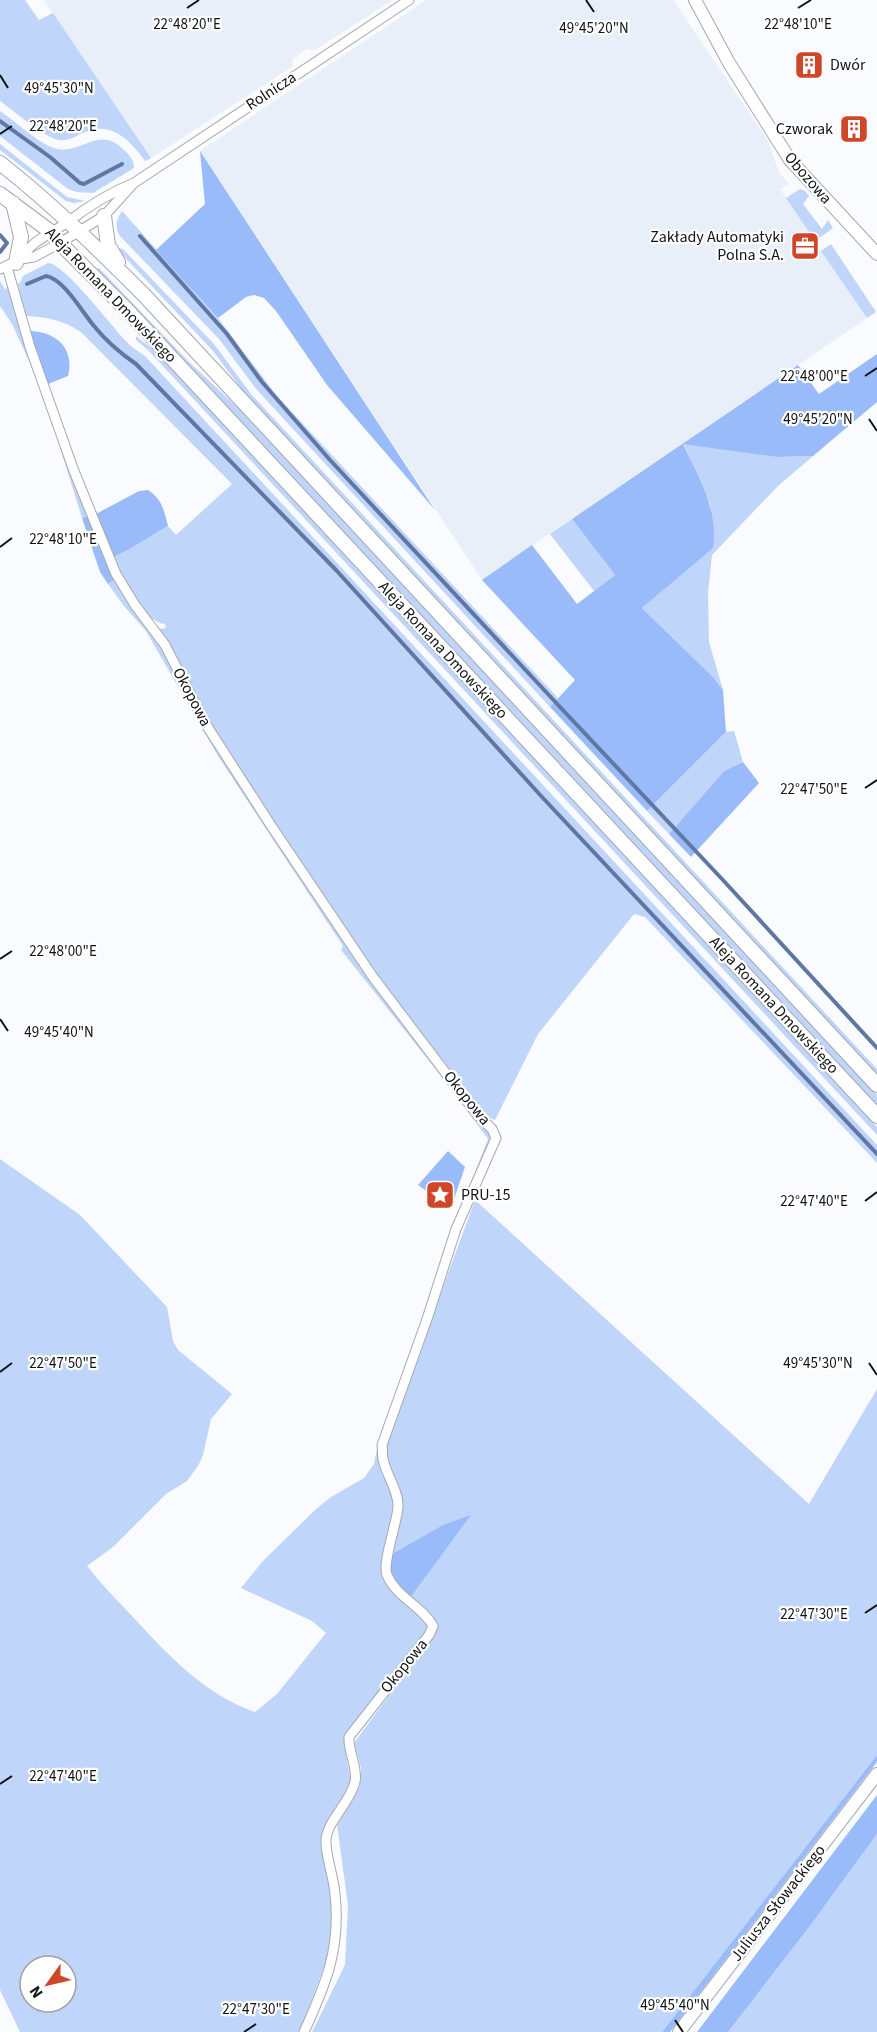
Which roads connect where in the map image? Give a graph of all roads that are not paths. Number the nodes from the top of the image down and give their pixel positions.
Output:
1 (409, 0) edge
2 (695, 0) edge
3 (0, 163) edge
4 (134, 183) junction
5 (0, 194) edge
6 (13, 203) junction
7 (104, 216) junction
8 (68, 222) junction
9 (78, 232) junction
10 (56, 238) junction
11 (877, 254) edge
12 (11, 264) edge
13 (128, 279) junction
14 (877, 1085) edge
15 (877, 1116) edge
16 (877, 1774) edge
17 (304, 2032) edge
18 (679, 2032) edge

1 - 4 street, Rolnicza
2 - 11 street, Obozowa
3 - 8 main road, Aleja Romana Dmowskiego
4 - 7 street, Rolnicza
4 - 8 street, Rolnicza
5 - 6 main road, Aleja Romana Dmowskiego
6 - 10 main road, Aleja Romana Dmowskiego
6 - 12 main road
7 - 9 street, Rolnicza
7 - 13 main road
8 - 9 main road, Aleja Romana Dmowskiego
8 - 10 street, Rolnicza
9 - 10 street, Rolnicza
9 - 13 main road, Aleja Romana Dmowskiego
10 - 12 street, Rolnicza
10 - 12 street, Rolnicza
10 - 15 main road, Aleja Romana Dmowskiego
12 - 17 street, Okopowa
13 - 14 main road, Aleja Romana Dmowskiego
16 - 18 street, Juliusza Słowackiego

